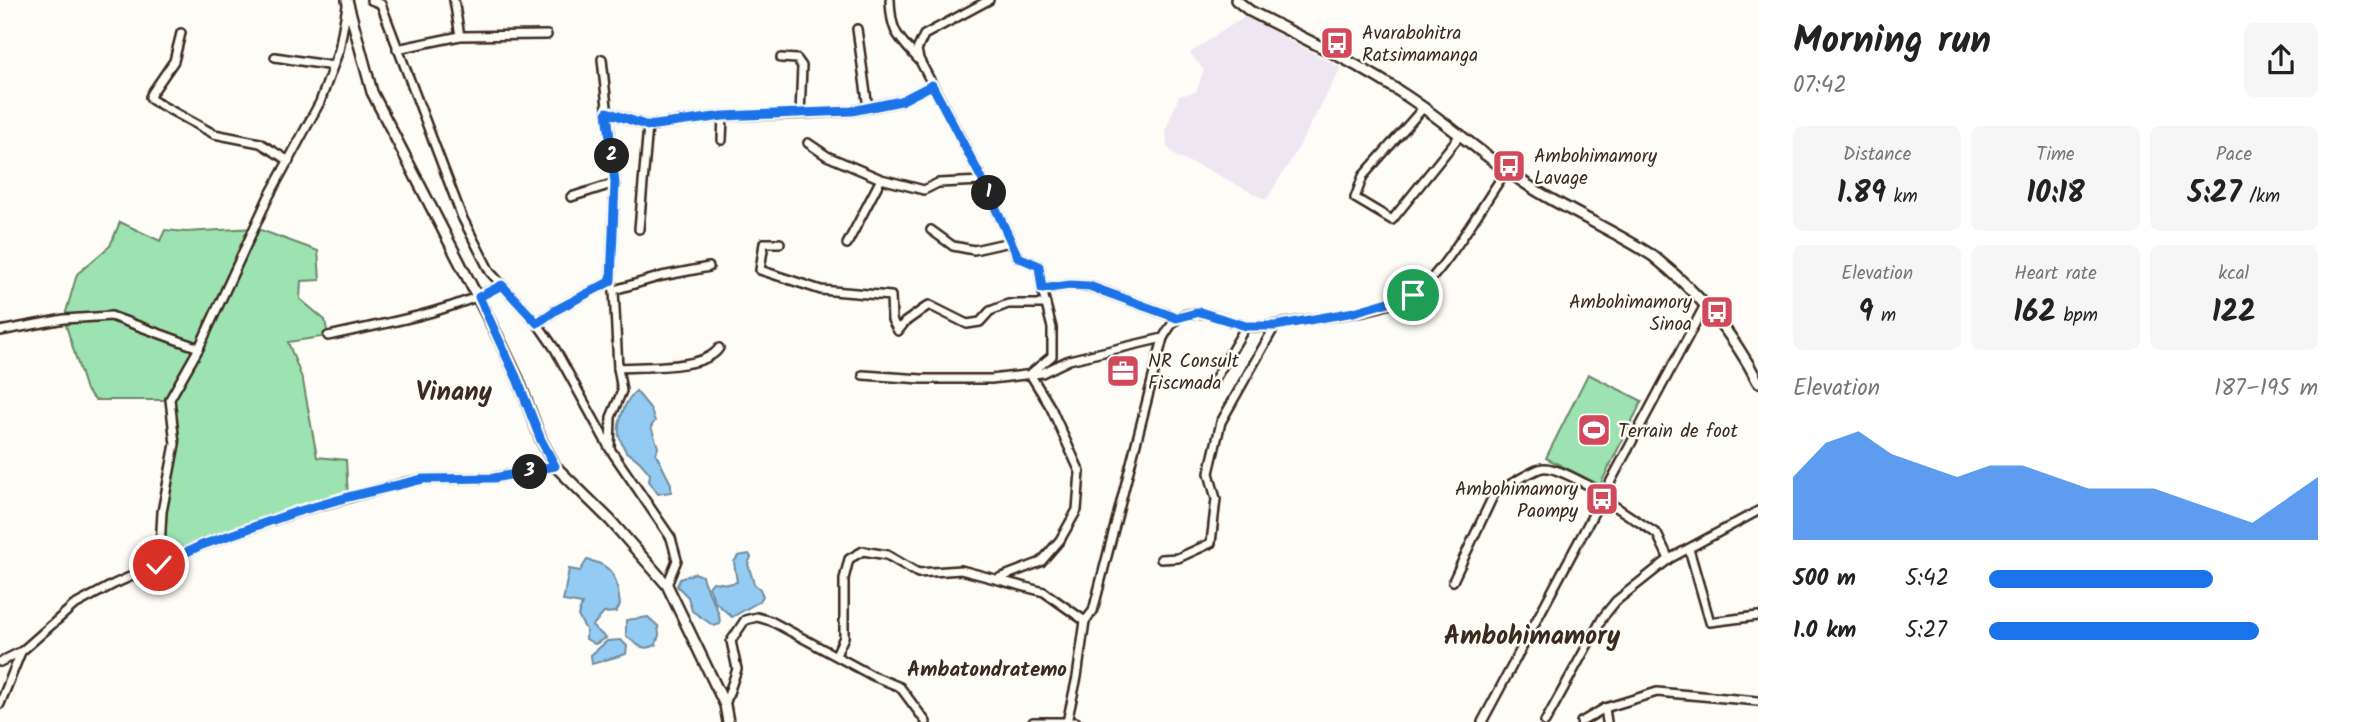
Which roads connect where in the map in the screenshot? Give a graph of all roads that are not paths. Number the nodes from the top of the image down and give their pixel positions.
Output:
1 (371, 0) edge
2 (454, 0) edge
3 (890, 0) edge
4 (989, 0) edge
5 (1236, 0) edge
6 (347, 1) edge
7 (857, 29) dead end
8 (181, 33) dead end
9 (547, 35) dead end
10 (460, 36) junction
11 (397, 49) junction
12 (275, 57) dead end
13 (781, 58) dead end
14 (602, 59) dead end
15 (919, 59) junction
16 (333, 65) junction
17 (932, 85) junction
18 (1424, 107) junction
19 (868, 108) junction
20 (607, 112) junction
21 (800, 114) junction
22 (723, 116) junction
23 (648, 126) junction
24 (1461, 134) junction
25 (722, 140) dead end
26 (808, 143) dead end
27 (289, 161) junction
28 (1506, 171) junction
29 (881, 179) junction
30 (983, 181) junction
31 (615, 183) junction
32 (571, 197) dead end
33 (639, 229) dead end
34 (931, 230) dead end
35 (1010, 242) junction
36 (780, 243) dead end
37 (847, 244) dead end
38 (709, 267) dead end
39 (611, 281) junction
40 (502, 285) junction
41 (1042, 289) junction
42 (614, 290) junction
43 (479, 297) junction
44 (1046, 304) junction
45 (1705, 305) junction
46 (1177, 318) junction
47 (537, 323) junction
48 (1246, 326) junction
49 (1275, 326) junction
50 (0, 331) edge
51 (328, 336) dead end
52 (1163, 338) junction
53 (199, 348) junction
54 (719, 348) dead end
55 (618, 368) junction
56 (1030, 374) junction
57 (863, 375) dead end
58 (1215, 379) dead end
59 (1758, 382) edge
60 (610, 449) junction
61 (555, 466) junction
62 (1602, 495) junction
63 (1758, 511) edge
64 (1689, 549) junction
65 (1161, 559) dead end
66 (1669, 559) junction
67 (159, 565) junction
68 (998, 579) junction
69 (1453, 581) dead end
70 (667, 585) junction
71 (1758, 616) edge
72 (1085, 621) junction
73 (22, 651) junction
74 (835, 654) junction
75 (0, 662) edge
76 (1758, 701) edge
77 (0, 704) edge
78 (725, 705) junction
79 (1605, 708) junction
80 (728, 722) edge
81 (926, 722) edge
82 (1033, 722) edge
83 (1070, 722) edge
84 (1482, 722) edge
85 (1545, 722) edge
86 (1581, 722) edge
87 (1607, 722) edge

1 - 11 street
2 - 10 street
3 - 15 street
4 - 15 street
5 - 18 street
6 - 16 street
6 - 43 street
7 - 19 street
8 - 27 street
9 - 10 street
10 - 11 street
11 - 40 street
12 - 16 street
13 - 21 street
14 - 20 street
15 - 17 street
16 - 27 street
17 - 19 street
17 - 30 street
18 - 24 street
18 - 24 street
19 - 21 street
20 - 23 street
20 - 31 street
21 - 22 street
22 - 23 street
22 - 25 street
23 - 33 street
24 - 28 street
26 - 29 street
27 - 53 street
28 - 45 street
28 - 49 street
29 - 30 street
29 - 37 street
30 - 35 street
31 - 32 street
31 - 39 street
34 - 35 street
35 - 41 street
36 - 44 street
38 - 42 street
39 - 42 street
39 - 47 street
40 - 43 street
40 - 47 street
41 - 44 street
41 - 46 street
42 - 55 street
43 - 51 street
43 - 61 street
44 - 56 street
45 - 59 street
45 - 62 street
46 - 48 street
46 - 52 street
47 - 60 street
48 - 49 street
48 - 58 street
49 - 65 street
50 - 53 street
52 - 56 street
52 - 72 street
53 - 67 street
54 - 55 street
55 - 60 street
56 - 57 street
56 - 68 street
60 - 70 street
61 - 67 street
61 - 70 street
62 - 66 street
62 - 69 street
62 - 84 street
63 - 64 street
64 - 66 street
64 - 71 street
66 - 85 street
67 - 73 street
68 - 72 street
68 - 74 street
70 - 78 street
72 - 83 street
73 - 75 street
73 - 77 street
74 - 78 street
74 - 81 street
76 - 79 street
78 - 80 street
79 - 86 street
79 - 87 street
82 - 83 street

